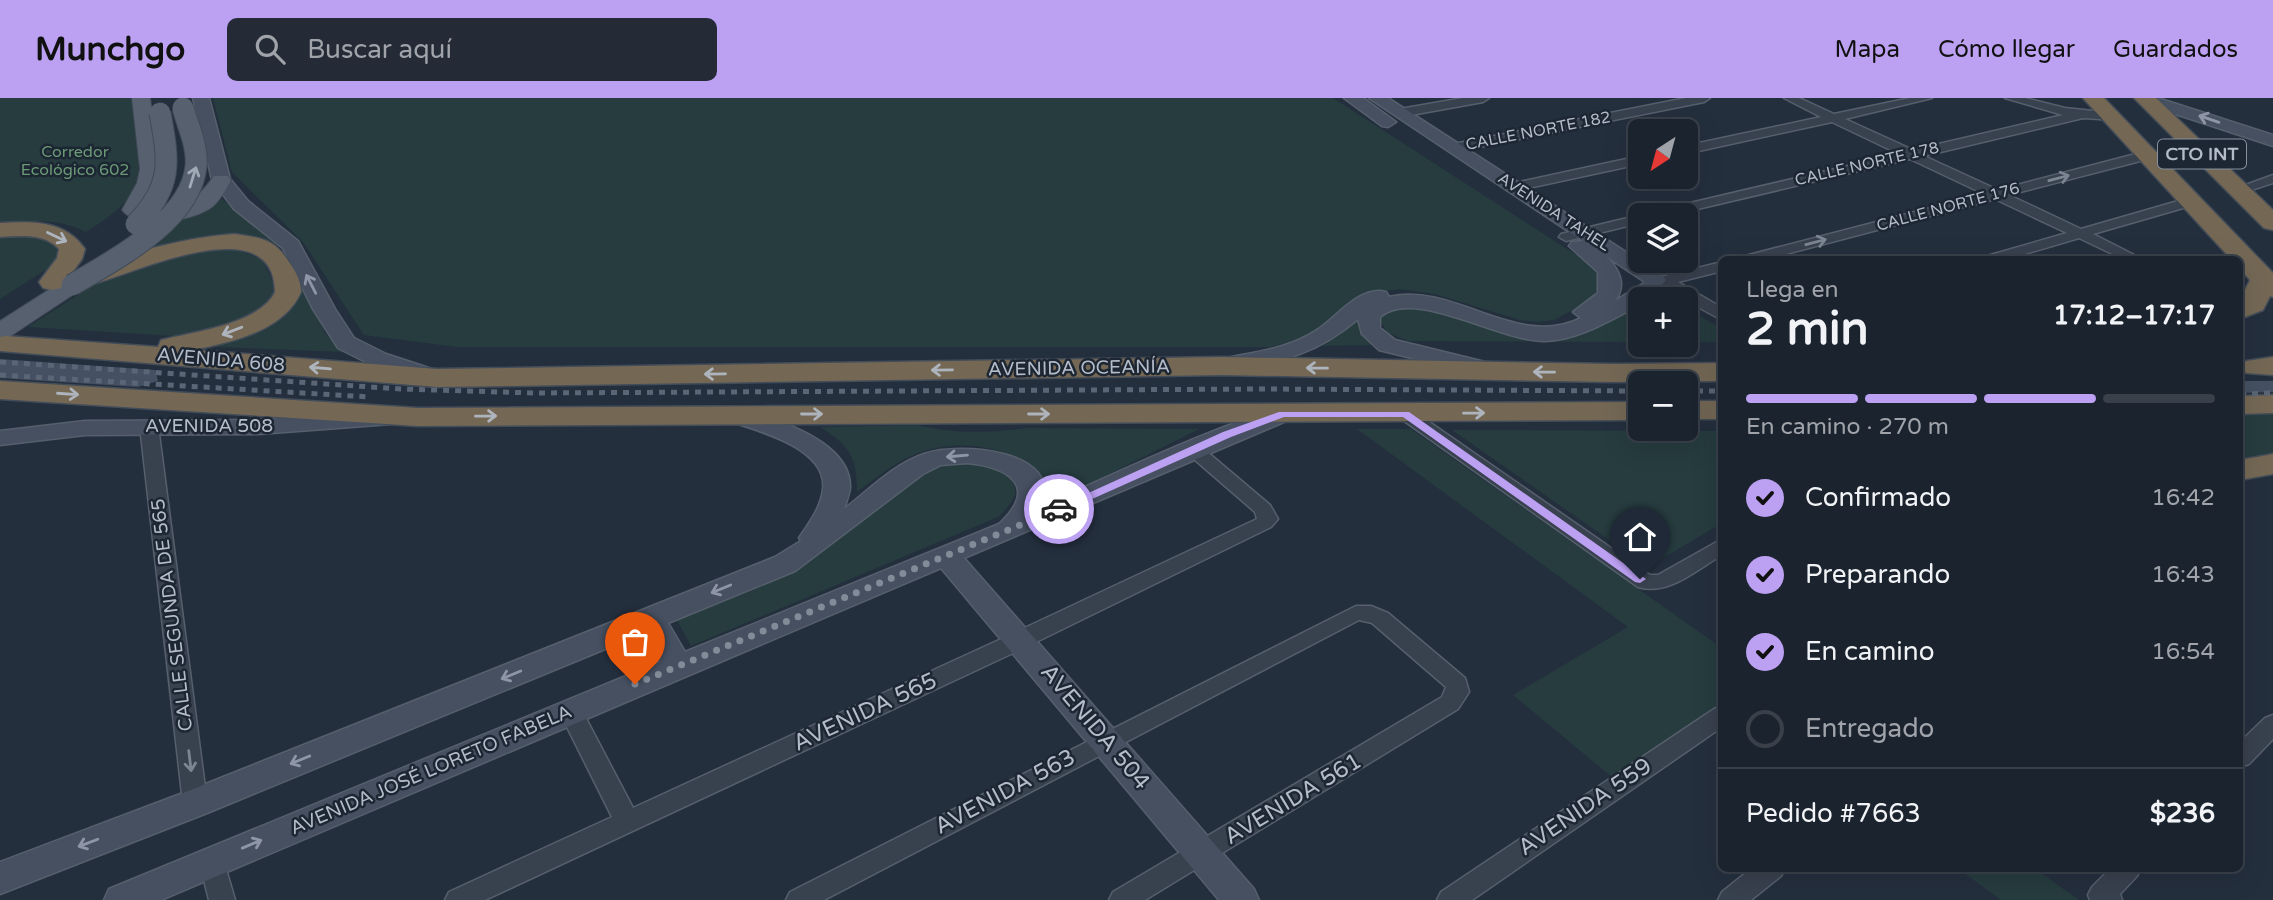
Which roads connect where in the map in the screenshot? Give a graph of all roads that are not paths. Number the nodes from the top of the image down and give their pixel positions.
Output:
1 (141, 98) edge
2 (1352, 98) edge
3 (1377, 98) edge
4 (1483, 98) edge
5 (1704, 98) edge
6 (1790, 98) edge
7 (1926, 98) edge
8 (2011, 98) edge
9 (2145, 98) edge
10 (186, 101) edge
11 (158, 106) edge
12 (2086, 106) edge
13 (1400, 113) junction
14 (1833, 118) junction
15 (2273, 141) edge
16 (1698, 147) edge
17 (1454, 148) junction
18 (1908, 154) junction
19 (2147, 155) junction
20 (1628, 163) edge
21 (2273, 179) edge
22 (220, 180) junction
23 (1515, 187) junction
24 (2239, 190) junction
25 (1995, 195) junction
26 (2192, 201) junction
27 (1698, 205) edge
28 (2269, 216) edge
29 (1628, 222) edge
30 (0, 230) edge
31 (2081, 234) junction
32 (1576, 235) junction
33 (1761, 256) edge
34 (2003, 256) edge
35 (2129, 256) edge
36 (1718, 267) edge
37 (1661, 280) junction
38 (62, 284) junction
39 (2269, 284) edge
40 (2243, 309) edge
41 (1718, 313) edge
42 (0, 314) edge
43 (3, 338) edge
44 (99, 351) junction
45 (1718, 355) edge
46 (1222, 366) junction
47 (1496, 372) junction
48 (1718, 372) edge
49 (1612, 373) junction
50 (437, 378) junction
51 (0, 390) edge
52 (2273, 404) edge
53 (2243, 405) edge
54 (1628, 411) edge
55 (730, 414) junction
56 (1282, 414) junction
57 (1405, 414) junction
58 (418, 416) junction
59 (149, 426) junction
60 (0, 438) edge
61 (1193, 449) junction
62 (2273, 464) edge
63 (2243, 469) edge
64 (2273, 485) edge
65 (2243, 490) edge
66 (1006, 533) junction
67 (1718, 548) edge
68 (946, 555) junction
69 (785, 564) junction
70 (651, 618) junction
71 (1020, 640) junction
72 (678, 667) junction
73 (1458, 692) joint
74 (571, 711) junction
75 (1718, 717) edge
76 (2272, 728) edge
77 (1106, 740) junction
78 (2243, 754) edge
79 (195, 803) junction
80 (628, 823) junction
81 (1202, 854) junction
82 (212, 860) junction
83 (1767, 872) edge
84 (2125, 872) edge
85 (0, 878) edge
86 (2105, 897) edge
87 (122, 900) edge
88 (222, 900) edge
89 (458, 900) edge
90 (799, 900) edge
91 (1122, 900) edge
92 (1241, 900) edge
93 (1450, 900) edge
94 (1731, 900) edge

1 - 22 main road
2 - 32 street, AVENIDA TAHEL
3 - 13 street, AVENIDA TAHEL
4 - 13 street
5 - 17 street, CALLE NORTE 182
6 - 14 street
7 - 14 street
8 - 12 street
15 -> 9 main road
9 - 24 highway, CTO INT
10 - 22 main road
38 -> 10 main road, bridge
11 - 38 main road, bridge
12 - 18 street, CALLE NORTE 178
12 - 19 highway, CTO INT
13 - 17 street, AVENIDA TAHEL
14 - 16 street
14 - 18 street
17 - 23 street, AVENIDA TAHEL
18 - 25 street
18 - 27 street, CALLE NORTE 178
25 -> 19 street, CALLE NORTE 176
19 - 26 highway, CTO INT
20 - 23 street
21 - 24 street
50 -> 22 main road
23 - 32 street, AVENIDA TAHEL
24 - 28 highway, CTO INT
25 - 31 street
33 -> 25 street, CALLE NORTE 176
26 - 31 street
26 - 39 highway, CTO INT
29 - 32 street
30 -> 38 highway
31 - 34 street
31 - 35 street
32 - 37 main road, AVENIDA TAHEL
32 - 46 main road, AVENIDA TAHEL
36 - 37 street
37 - 41 street, AVENIDA TAHEL
37 - 47 main road
38 - 42 main road
38 - 43 main road
38 -> 44 highway, bridge
39 - 40 highway
43 - 44 highway, AVENIDA 608
50 -> 44 highway, AVENIDA 608
45 - 49 highway
47 -> 46 highway, AVENIDA OCEANÍA
46 -> 50 highway, AVENIDA OCEANÍA
49 -> 47 highway, AVENIDA OCEANÍA
48 - 49 highway, AVENIDA OCEANÍA
51 -> 58 highway
52 - 53 highway
57 -> 54 highway
55 -> 56 highway
58 -> 55 highway
55 - 69 main road
56 - 57 highway
56 - 61 main road, AVENIDA JOSÉ LORETO FABELA
57 - 67 street
58 - 59 main road, AVENIDA 508
59 - 60 main road, AVENIDA 508
59 -> 79 street, CALLE SEGUNDA DE 565
61 - 66 main road, AVENIDA JOSÉ LORETO FABELA
61 - 71 street, AVENIDA 565
62 - 63 highway
64 - 65 highway
66 - 68 main road, AVENIDA JOSÉ LORETO FABELA
66 -> 69 main road
68 - 71 main road, AVENIDA 504
68 - 72 main road, AVENIDA JOSÉ LORETO FABELA
69 -> 70 street
70 - 72 main road
70 -> 79 street
71 - 77 main road, AVENIDA 504
71 - 80 street, AVENIDA 565
72 - 74 main road, AVENIDA JOSÉ LORETO FABELA
73 - 77 street, AVENIDA 563
73 - 81 street, AVENIDA 561
74 - 80 street
82 -> 74 main road, AVENIDA JOSÉ LORETO FABELA
75 - 93 street, AVENIDA 559
76 - 78 street
77 - 81 main road, AVENIDA 504
77 - 90 street, AVENIDA 563
79 -> 85 street
80 - 89 street, AVENIDA 565
81 - 91 street, AVENIDA 561
81 - 92 main road, AVENIDA 504
82 - 87 main road, AVENIDA JOSÉ LORETO FABELA
82 - 88 street
83 - 94 street
84 - 86 street

